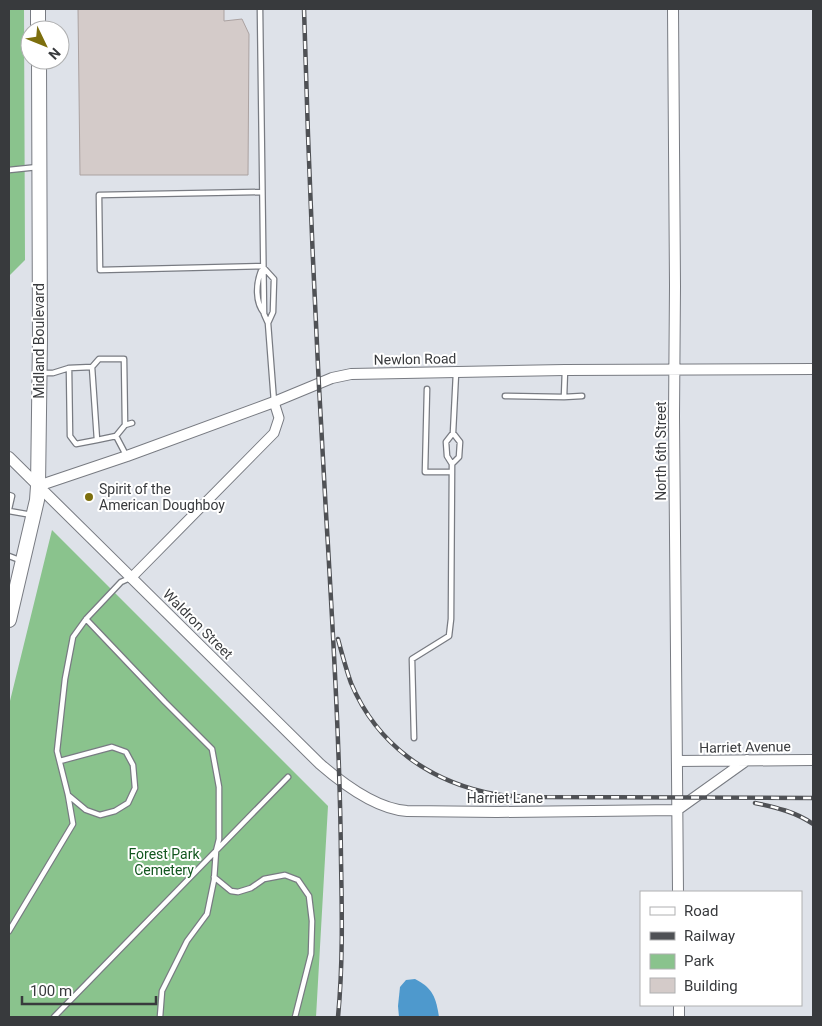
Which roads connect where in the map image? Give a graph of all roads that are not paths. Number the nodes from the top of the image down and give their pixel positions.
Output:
1 (260, 9) edge
2 (673, 9) edge
3 (38, 70) edge
4 (39, 167) junction
5 (9, 170) edge
6 (262, 192) junction
7 (263, 267) junction
8 (268, 323) junction
9 (92, 367) junction
10 (69, 368) junction
11 (813, 369) edge
12 (565, 370) junction
13 (675, 370) junction
14 (456, 372) junction
15 (39, 373) junction
16 (428, 389) dead end
17 (506, 396) dead end
18 (582, 396) dead end
19 (564, 397) junction
20 (274, 402) junction
21 (132, 423) dead end
22 (125, 425) junction
23 (453, 433) junction
24 (116, 436) junction
25 (98, 440) junction
26 (127, 456) junction
27 (9, 457) edge
28 (452, 464) junction
29 (452, 472) junction
30 (38, 486) junction
31 (9, 495) edge
32 (9, 507) edge
33 (33, 516) junction
34 (9, 556) edge
35 (22, 561) junction
36 (131, 578) junction
37 (10, 605) edge
38 (86, 619) junction
39 (9, 620) edge
40 (414, 738) dead end
41 (746, 760) junction
42 (813, 760) edge
43 (60, 761) junction
44 (677, 761) junction
45 (288, 777) dead end
46 (340, 781) joint
47 (68, 794) junction
48 (677, 810) junction
49 (216, 851) junction
50 (214, 877) junction
51 (678, 891) edge
52 (9, 931) edge
53 (54, 1017) edge
54 (160, 1017) edge
55 (296, 1017) edge

1 - 6 lane
2 - 13 street, North 6th Street
3 - 4 main road, Midland Boulevard
4 - 5 lane
4 - 15 main road, Midland Boulevard
6 - 7 lane
6 - 7 lane
7 - 8 lane
7 - 8 lane
8 - 20 lane
9 - 10 lane
9 - 22 lane
9 - 25 lane
10 - 15 lane
10 - 25 lane
11 - 13 street, Newlon Road
12 - 13 street, Newlon Road
12 - 14 street, Newlon Road
12 - 19 lane
13 - 44 street, North 6th Street
14 - 20 street, Newlon Road
14 - 23 lane
15 - 30 main road, Midland Boulevard
16 - 29 lane
17 - 19 lane
18 - 19 lane
20 - 26 street, Newlon Road
20 - 36 street
21 - 22 lane
22 - 24 lane
23 - 28 lane
23 - 28 lane
24 - 25 lane
24 - 26 lane
26 - 30 street, Newlon Road
27 - 30 street, Waldron Street
28 - 29 lane
29 - 40 lane
30 - 33 main road, Midland Boulevard
30 - 36 street, Waldron Street
31 - 32 lane
32 - 33 lane
33 - 35 main road, Midland Boulevard
34 - 35 lane
35 - 37 main road, Midland Boulevard
36 - 38 lane
36 - 46 street, Waldron Street
37 - 39 main road, Midland Boulevard
38 - 43 lane
38 - 49 lane
41 - 42 street, Harriet Avenue
41 - 44 street, Harriet Avenue
41 - 48 street
43 - 47 lane
43 - 47 lane
44 - 48 street, North 6th Street
45 - 49 lane
46 - 48 street, Harriet Lane
47 - 52 lane
48 - 51 street, North 6th Street
49 - 50 lane
49 - 53 lane
50 - 54 lane
50 - 55 lane

